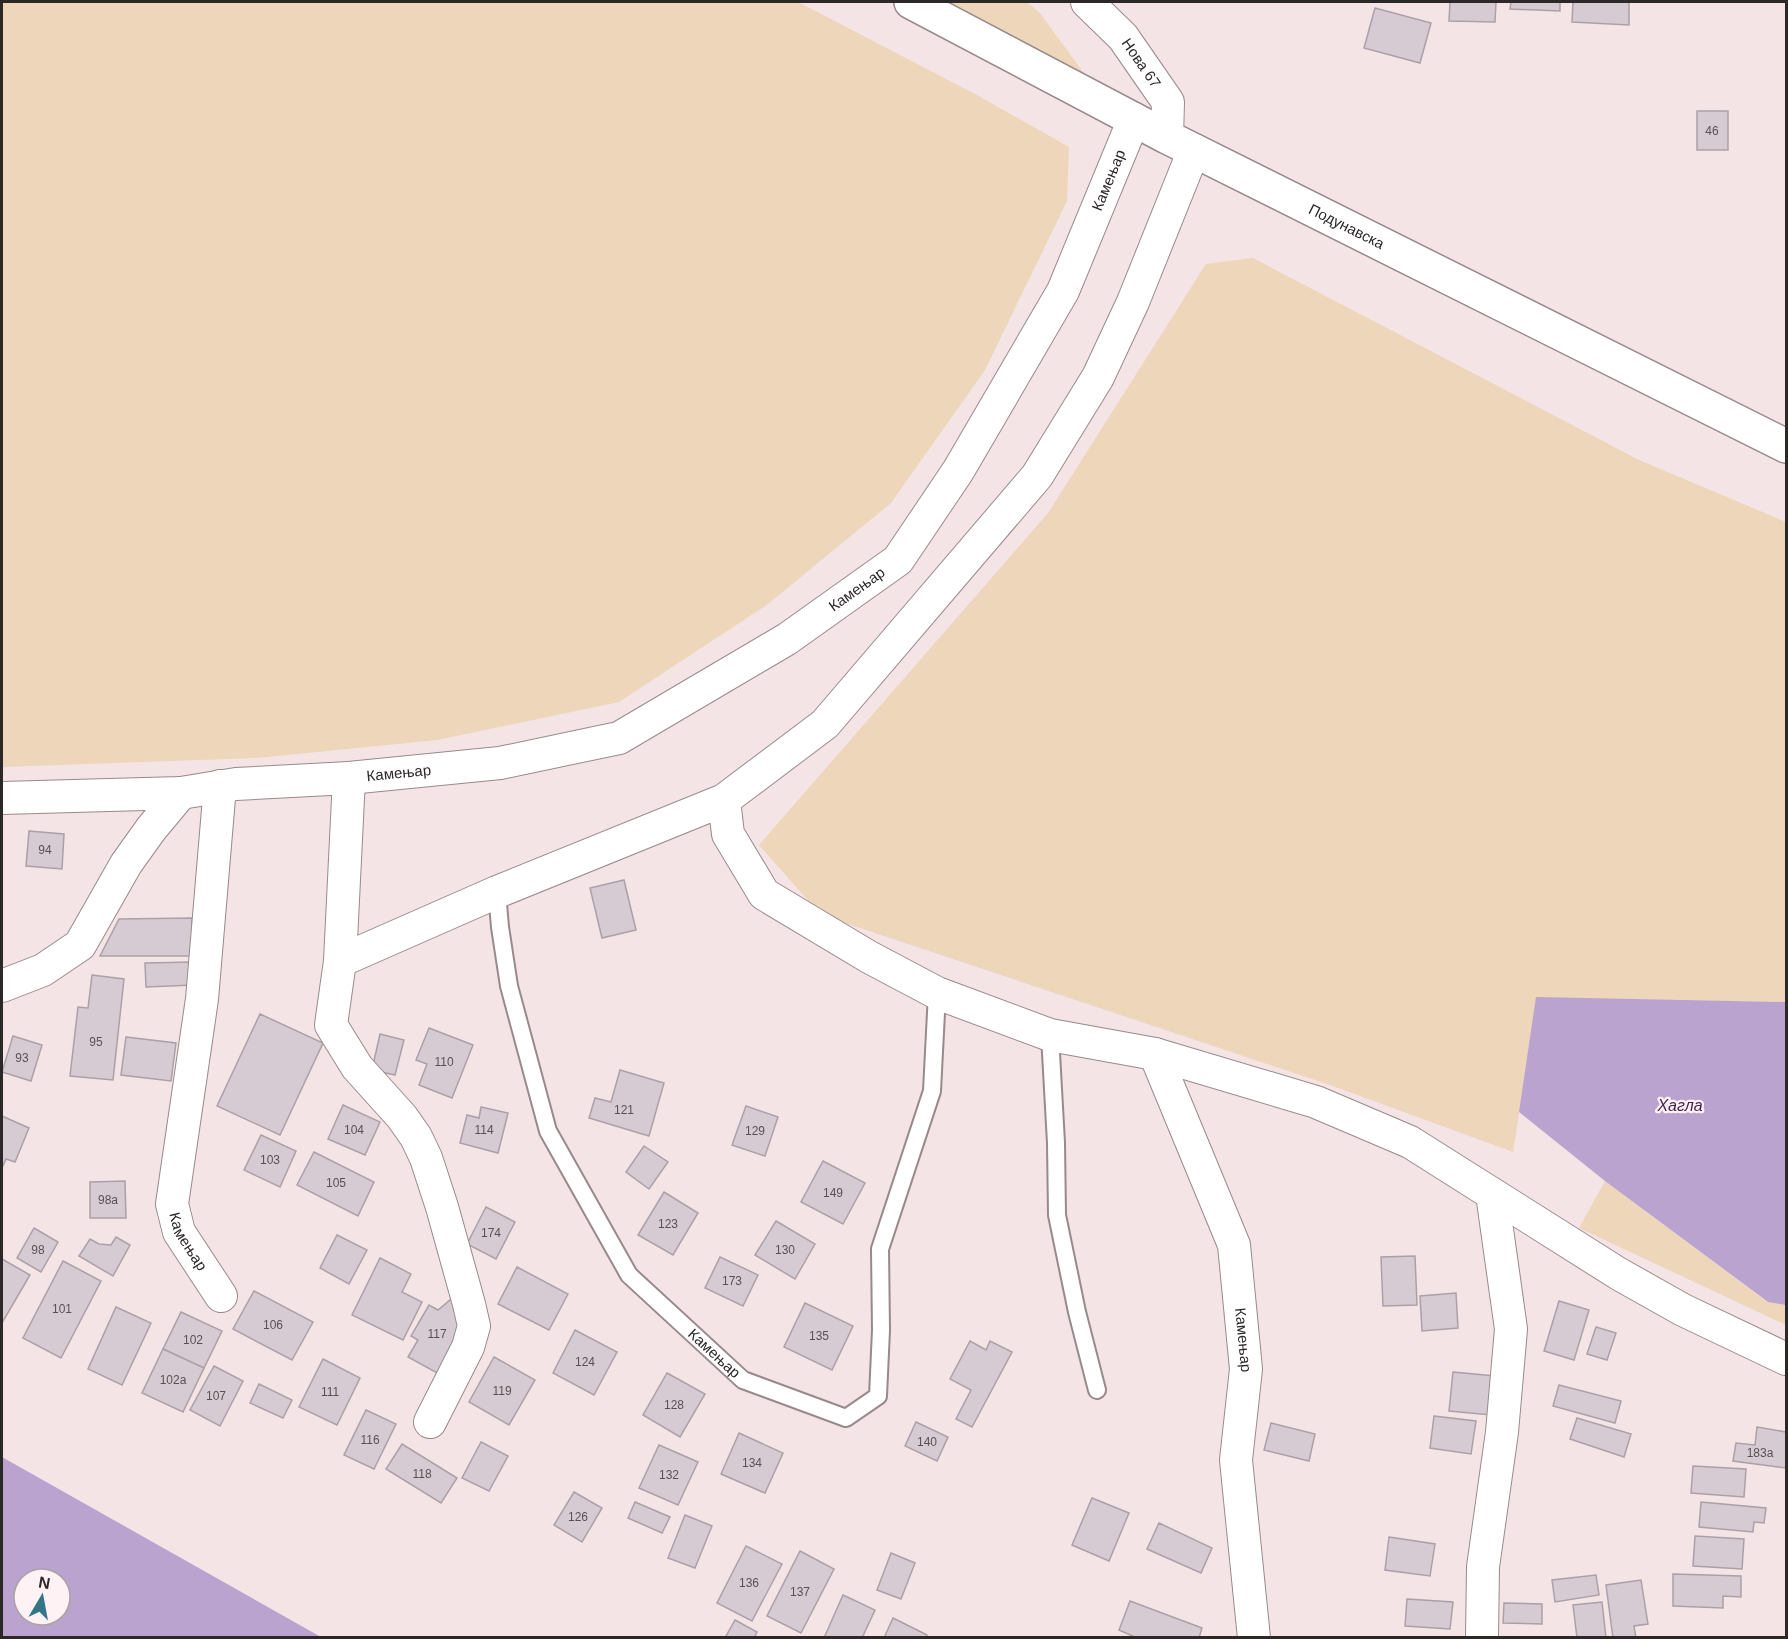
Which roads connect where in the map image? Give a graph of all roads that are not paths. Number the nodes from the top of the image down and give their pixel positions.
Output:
1 (911, 2) edge
2 (1087, 2) edge
3 (1134, 119) junction
4 (1180, 144) junction
5 (1786, 446) edge
6 (349, 778) junction
7 (220, 786) junction
8 (181, 793) junction
9 (2, 798) edge
10 (724, 800) junction
11 (497, 891) junction
12 (340, 961) junction
13 (2, 986) edge
14 (937, 993) junction
15 (1050, 1035) junction
16 (1155, 1054) junction
17 (1492, 1194) junction
18 (221, 1296) dead end
19 (1786, 1359) edge
20 (1097, 1390) dead end
21 (430, 1422) dead end
22 (1254, 1638) edge
23 (1482, 1638) edge

1 - 3 street, Подунавска
2 - 4 street, Нова 67
3 - 4 street, Подунавска
3 - 6 street, Камењар
4 - 5 street, Подунавска
4 - 10 street
6 - 7 street, Камењар
6 - 12 street, Камењар
7 - 8 street, Камењар
7 - 18 street, Камењар
8 - 9 street, Камењар
8 - 13 street
10 - 11 street
10 - 14 street
11 - 12 street
11 - 14 lane, Камењар
12 - 21 street, Камењар
14 - 15 street
15 - 16 street
15 - 20 lane
16 - 17 street
16 - 22 street, Камењар
17 - 19 street
17 - 23 street

